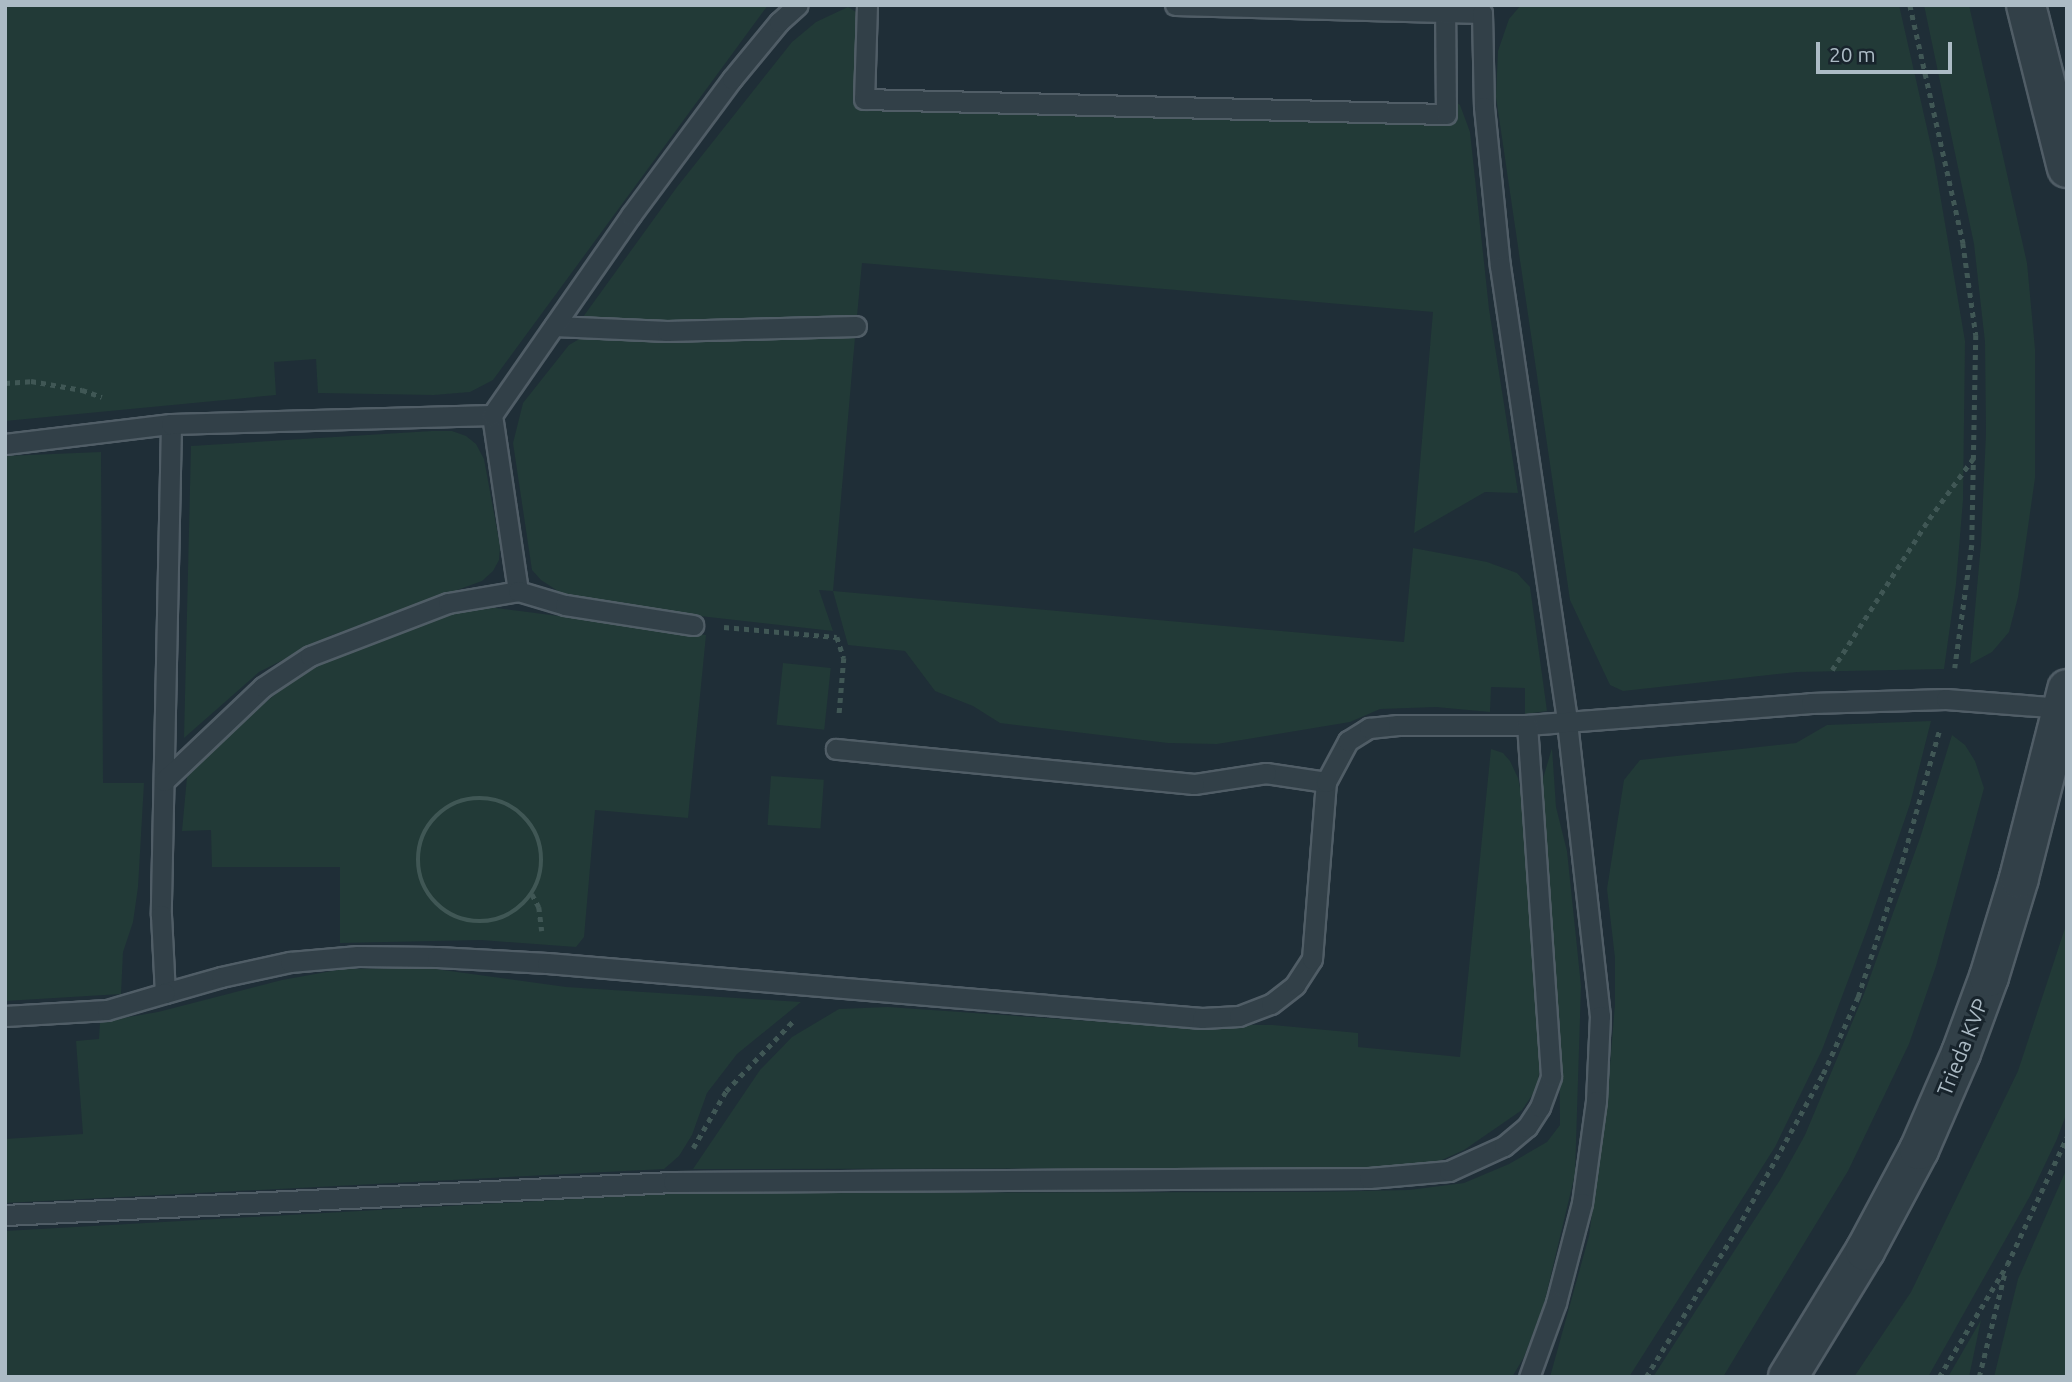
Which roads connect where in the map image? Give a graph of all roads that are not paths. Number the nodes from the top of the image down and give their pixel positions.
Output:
1 (798, 5) edge
2 (867, 5) edge
3 (1175, 5) edge
4 (2026, 5) edge
5 (1445, 9) edge
6 (1482, 9) edge
7 (2067, 90) edge
8 (2058, 130) junction
9 (2067, 168) edge
10 (554, 326) junction
11 (856, 326) dead end
12 (492, 415) junction
13 (171, 424) junction
14 (5, 444) edge
15 (518, 591) junction
16 (693, 625) road end
17 (2065, 699) edge
18 (1567, 722) junction
19 (1527, 724) junction
20 (836, 749) road end
21 (164, 781) junction
22 (1325, 782) junction
23 (165, 993) junction
24 (5, 1016) edge
25 (5, 1215) edge
26 (1529, 1377) edge
27 (1788, 1377) edge

1 - 10 lane
2 - 5 lane
3 - 5 lane
4 - 8 street
5 - 6 lane
6 - 18 lane
7 - 8 street
8 - 9 street
10 - 11 lane
10 - 12 lane
12 - 13 lane
12 - 15 lane
13 - 14 lane
13 - 21 lane
15 - 16 lane
15 - 21 lane
17 - 18 lane
17 - 27 street, Trieda KVP
18 - 19 lane
18 - 26 lane
19 - 22 lane
19 - 25 lane
20 - 22 lane
21 - 23 lane
22 - 23 lane
23 - 24 lane

